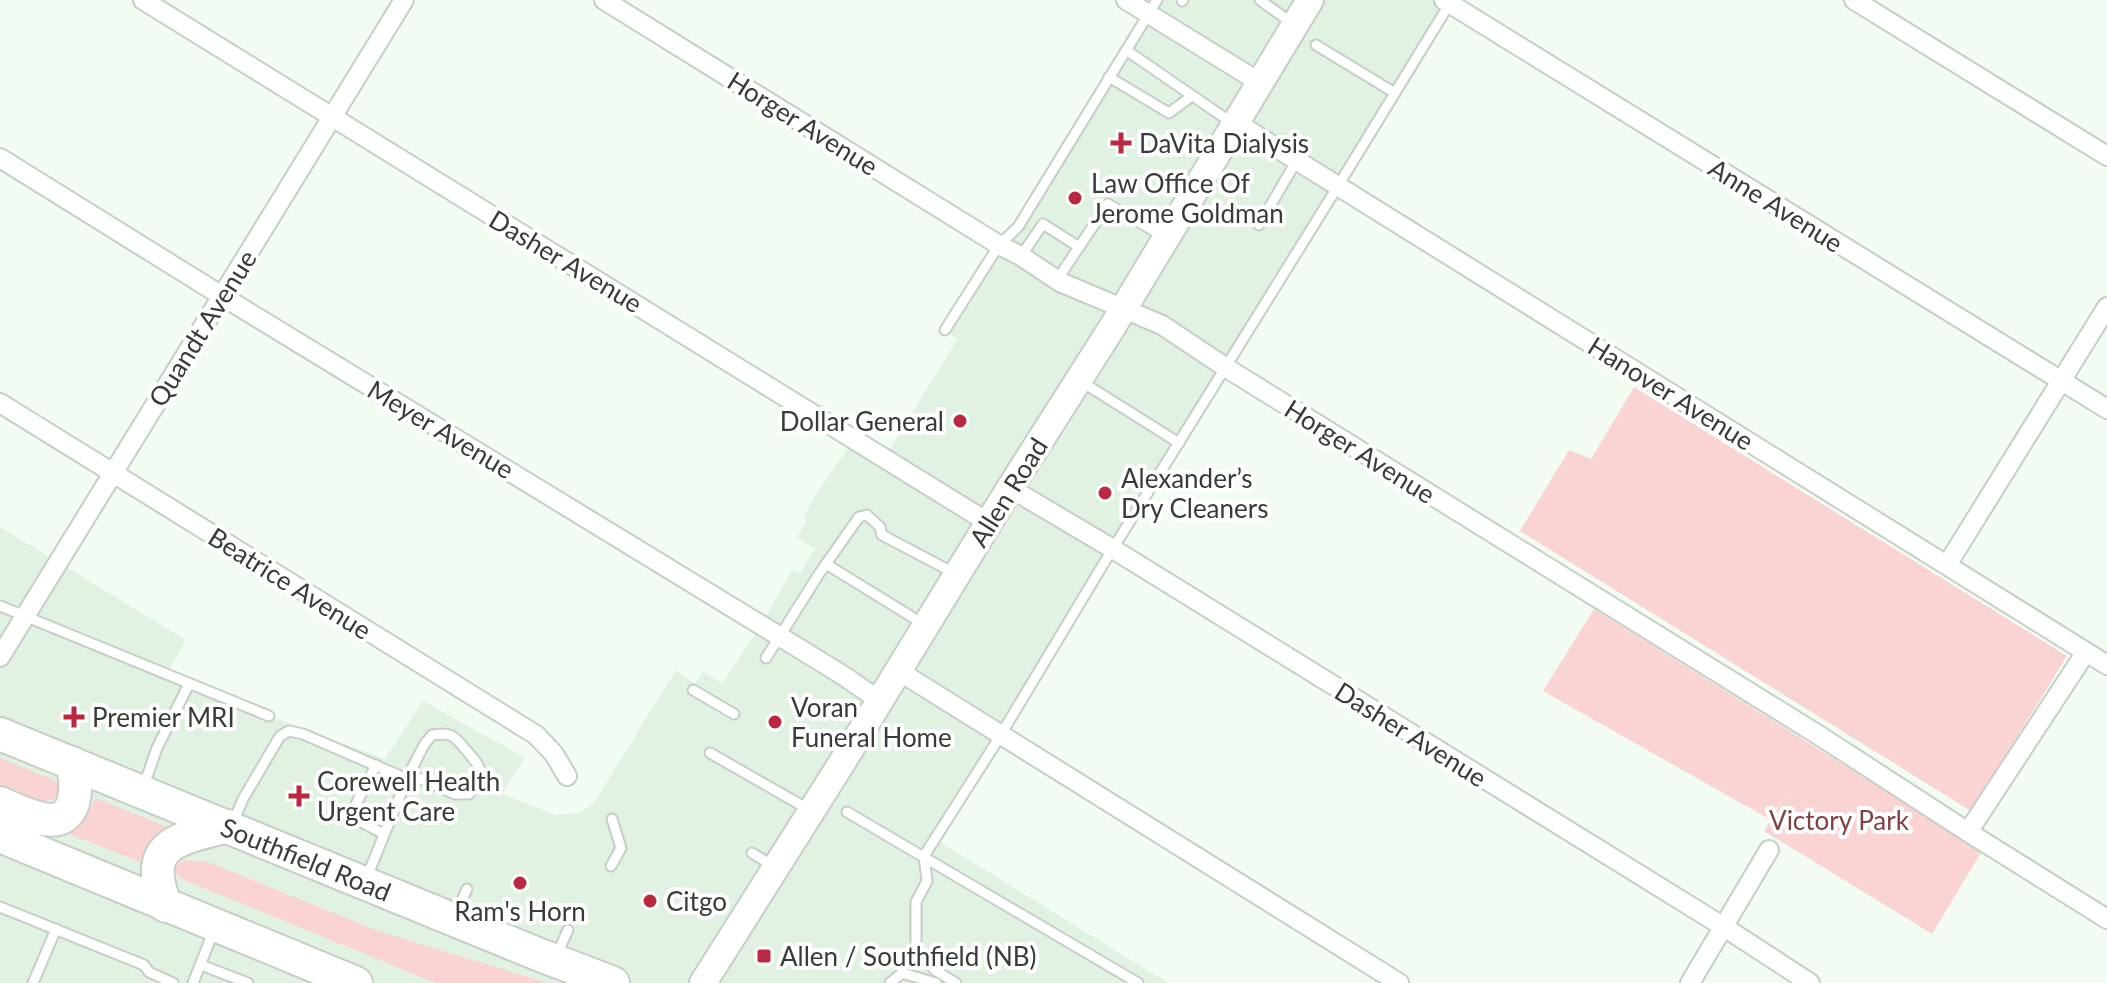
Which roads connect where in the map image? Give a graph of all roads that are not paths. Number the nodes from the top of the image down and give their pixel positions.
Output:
1 (143, 0) edge
2 (404, 0) edge
3 (604, 0) edge
4 (1126, 0) edge
5 (1260, 0) edge
6 (1310, 0) edge
7 (1854, 0) edge
8 (1449, 1) edge
9 (1152, 7) edge
10 (1294, 25) junction
11 (1316, 45) dead end
12 (1126, 50) junction
13 (1109, 77) junction
14 (1259, 82) junction
15 (1395, 93) junction
16 (1192, 96) junction
17 (332, 116) junction
18 (1234, 123) junction
19 (2107, 156) edge
20 (0, 158) edge
21 (1297, 160) junction
22 (1338, 186) junction
23 (1026, 214) junction
24 (1043, 224) junction
25 (1259, 225) dead end
26 (1166, 238) junction
27 (999, 245) junction
28 (1079, 247) junction
29 (1021, 256) junction
30 (1057, 280) junction
31 (222, 296) junction
32 (2107, 307) edge
33 (1123, 310) junction
34 (945, 330) dead end
35 (1225, 367) junction
36 (1079, 380) junction
37 (2061, 381) junction
38 (0, 403) edge
39 (2107, 409) edge
40 (1179, 443) junction
41 (112, 473) junction
42 (1010, 488) junction
43 (989, 523) junction
44 (1113, 549) junction
45 (826, 564) junction
46 (1947, 565) junction
47 (957, 574) junction
48 (0, 606) edge
49 (24, 616) junction
50 (925, 625) junction
51 (779, 636) junction
52 (2086, 652) junction
53 (0, 657) edge
54 (766, 658) dead end
55 (2107, 665) edge
56 (897, 670) junction
57 (189, 684) junction
58 (693, 690) dead end
59 (880, 701) junction
60 (734, 714) dead end
61 (269, 716) dead end
62 (0, 734) edge
63 (1000, 735) junction
64 (710, 753) dead end
65 (72, 763) junction
66 (376, 765) junction
67 (408, 776) junction
68 (567, 776) dead end
69 (142, 791) junction
70 (0, 803) edge
71 (811, 811) junction
72 (847, 812) dead end
73 (612, 819) dead end
74 (229, 827) junction
75 (1968, 832) junction
76 (384, 834) junction
77 (0, 836) edge
78 (1769, 850) dead end
79 (752, 853) dead end
80 (924, 856) junction
81 (611, 866) dead end
82 (776, 867) junction
83 (365, 883) junction
84 (467, 889) dead end
85 (166, 906) junction
86 (0, 907) edge
87 (453, 919) junction
88 (2107, 919) edge
89 (215, 926) junction
90 (1724, 927) junction
91 (56, 929) junction
92 (568, 930) dead end
93 (554, 960) junction
94 (201, 965) junction
95 (149, 972) junction
96 (33, 983) edge
97 (145, 983) edge
98 (173, 983) edge
99 (193, 983) edge
100 (248, 983) edge
101 (356, 983) edge
102 (613, 983) edge
103 (703, 983) edge
104 (890, 983) edge
105 (936, 983) edge
106 (956, 983) edge
107 (1138, 983) edge
108 (1399, 983) edge
109 (1690, 983) edge
110 (1810, 983) edge

1 - 17 street, Dasher Avenue
2 - 17 street, Quandt Avenue
3 - 27 street, Horger Avenue
4 - 9 street
5 - 10 lane
6 - 10 main road, Allen Road
7 - 19 street
8 - 15 lane
8 - 37 street, Anne Avenue
9 - 12 lane
9 - 14 street
10 - 14 main road, Allen Road
11 - 15 lane
12 - 13 lane
12 - 16 lane
13 - 16 lane
13 - 23 lane
14 - 18 main road, Allen Road
15 - 22 lane
16 - 18 lane
17 - 31 street, Quandt Avenue
17 - 43 street, Dasher Avenue
18 - 21 street, Hanover Avenue
18 - 26 main road, Allen Road
20 - 31 street, Meyer Avenue
21 - 22 street, Hanover Avenue
21 - 25 lane
22 - 35 lane
22 - 46 street, Hanover Avenue
23 - 24 lane
23 - 27 lane
24 - 28 lane
24 - 29 lane
26 - 28 lane
26 - 33 main road, Allen Road
27 - 29 street, Horger Avenue
27 - 34 lane
28 - 30 lane
29 - 30 street, Horger Avenue
30 - 33 street, Horger Avenue
31 - 41 street, Quandt Avenue
31 - 51 street, Meyer Avenue
32 - 37 street
33 - 35 street, Horger Avenue
33 - 36 main road, Allen Road
35 - 40 lane
35 - 75 street, Horger Avenue
36 - 40 lane
36 - 42 main road, Allen Road
37 - 39 street, Anne Avenue
37 - 46 street
38 - 41 street, Beatrice Avenue
40 - 44 lane
41 - 49 street, Quandt Avenue
41 - 68 street, Beatrice Avenue
42 - 43 main road, Allen Road
42 - 44 street, Dasher Avenue
43 - 47 main road, Allen Road
44 - 63 lane
44 - 90 street, Dasher Avenue
45 - 47 lane
45 - 50 lane
45 - 51 lane
46 - 52 street, Hanover Avenue
47 - 50 main road, Allen Road
48 - 49 lane
49 - 53 street, Quandt Avenue
49 - 57 lane
50 - 56 main road, Allen Road
51 - 54 lane
51 - 59 street, Meyer Avenue
52 - 55 street, Hanover Avenue
52 - 75 street
56 - 59 main road, Allen Road
56 - 63 street
57 - 61 lane
57 - 69 lane
58 - 60 lane
59 - 71 main road, Allen Road
62 - 65 highway, Southfield Road
63 - 80 lane
63 - 108 street
64 - 71 lane
65 - 69 highway, Southfield Road
65 - 70 highway
66 - 67 lane
66 - 74 lane
66 - 76 lane
67 - 67 lane
67 - 76 lane
69 - 74 highway, Southfield Road
71 - 82 main road, Allen Road
72 - 80 lane
73 - 81 lane
74 - 83 highway, Southfield Road
74 - 85 highway
75 - 88 street, Horger Avenue
76 - 83 lane
77 - 85 highway
78 - 90 street
79 - 82 lane
80 - 106 lane
80 - 107 lane
82 - 103 main road, Allen Road
83 - 87 highway, Southfield Road
84 - 87 lane
85 - 89 highway
86 - 91 lane
87 - 93 highway, Southfield Road
89 - 94 lane
89 - 101 highway
90 - 109 street
90 - 110 street, Dasher Avenue
91 - 95 lane
91 - 96 lane
92 - 93 lane
93 - 102 highway, Southfield Road
94 - 99 lane
94 - 100 lane
95 - 97 lane
95 - 98 lane
104 - 105 lane

